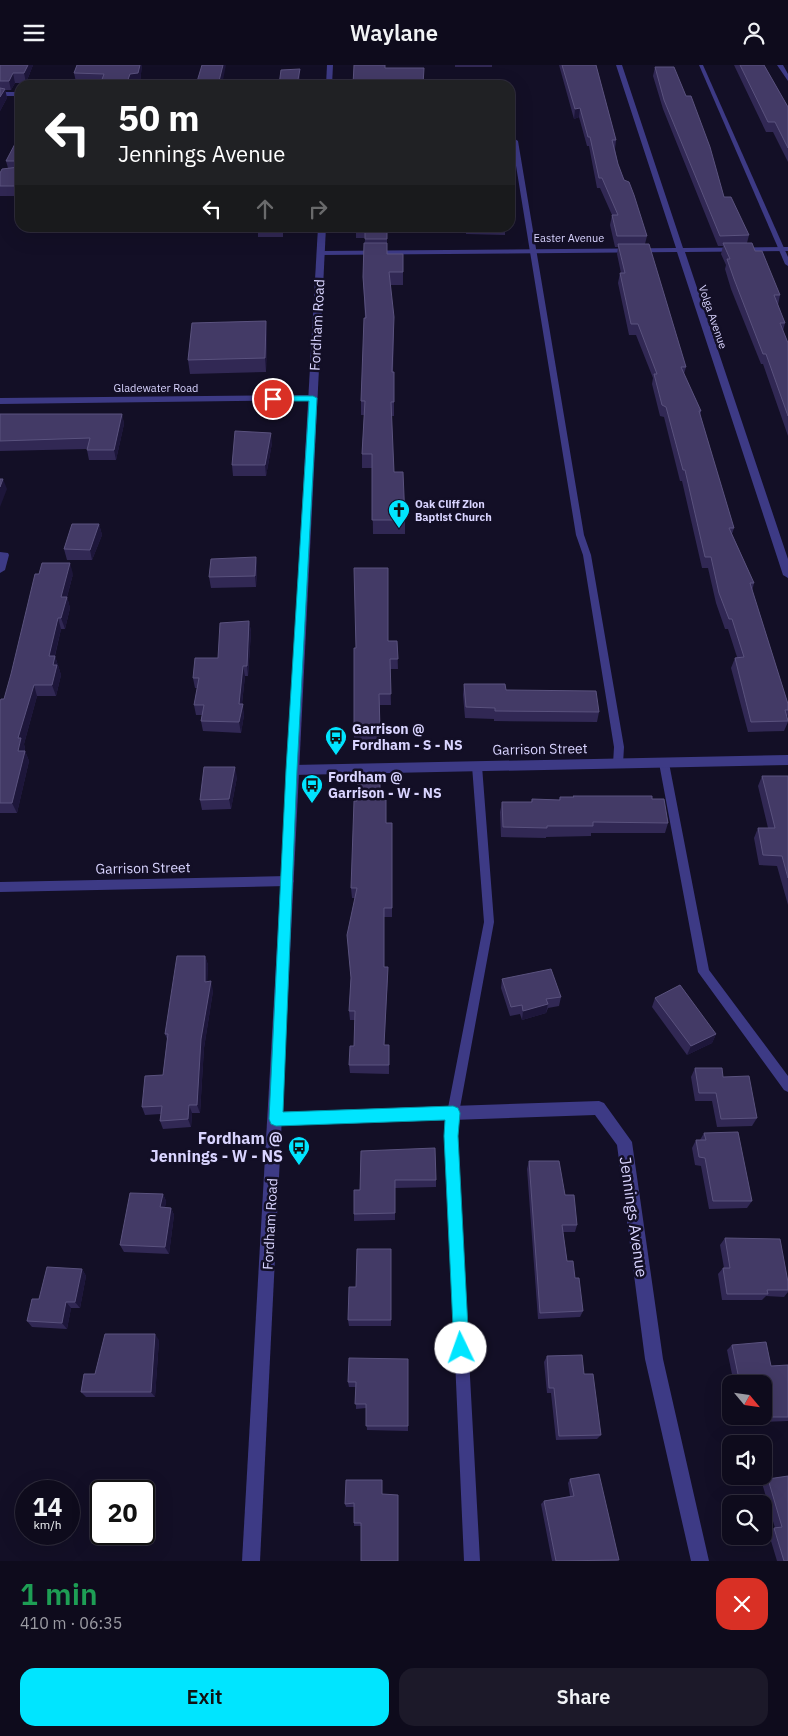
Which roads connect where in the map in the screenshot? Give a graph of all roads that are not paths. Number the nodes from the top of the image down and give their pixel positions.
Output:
1 (330, 65) edge
2 (619, 65) edge
3 (701, 65) edge
4 (780, 65) edge
5 (788, 79) edge
6 (329, 80) edge
7 (15, 94) edge
8 (0, 95) edge
9 (515, 141) dead end
10 (322, 232) edge
11 (678, 249) junction
12 (785, 249) edge
13 (533, 250) junction
14 (321, 253) junction
15 (788, 263) edge
16 (313, 398) junction
17 (0, 401) edge
18 (2, 555) edge
19 (0, 569) edge
20 (788, 575) edge
21 (788, 760) edge
22 (664, 763) junction
23 (618, 764) junction
24 (477, 766) junction
25 (292, 770) junction
26 (287, 881) junction
27 (0, 887) edge
28 (788, 1086) edge
29 (453, 1113) junction
30 (276, 1119) junction
31 (251, 1561) edge
32 (472, 1561) edge
33 (700, 1561) edge

1 - 6 street
2 - 11 street, Volga Avenue
3 - 12 lane
4 - 5 street
7 - 8 street
9 - 13 lane
10 - 14 street, Fordham Road
11 - 12 street, Easter Avenue
11 - 13 street, Easter Avenue
11 - 20 street, Volga Avenue
12 - 15 lane
13 - 14 street, Easter Avenue
13 - 23 lane
14 - 16 street, Fordham Road
16 - 17 street, Gladewater Road
16 - 25 street, Fordham Road
18 - 19 street
21 - 22 street, Garrison Street
22 - 23 street, Garrison Street
22 - 28 lane
23 - 24 street, Garrison Street
24 - 25 street, Garrison Street
24 - 29 lane
25 - 26 street, Fordham Road
26 - 27 street, Garrison Street
26 - 30 street, Fordham Road
29 - 30 street, Jennings Avenue
29 - 32 lane
29 - 33 street, Jennings Avenue
30 - 31 street, Fordham Road

